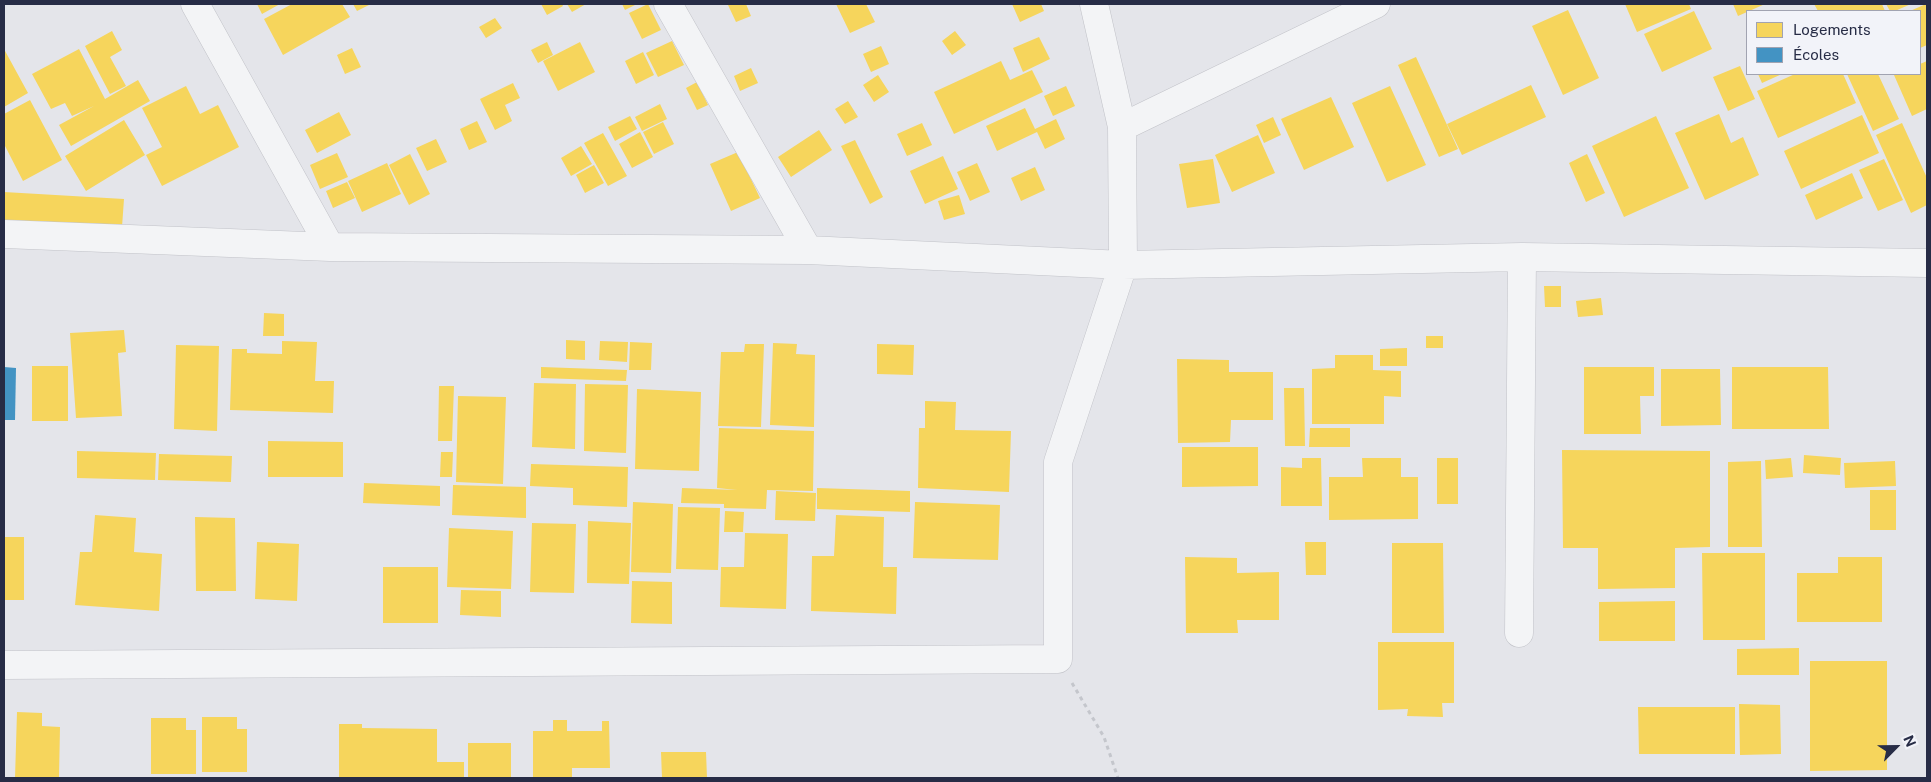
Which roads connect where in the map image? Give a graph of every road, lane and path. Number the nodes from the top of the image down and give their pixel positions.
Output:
1 (195, 4) edge
2 (668, 4) edge
3 (1094, 4) edge
4 (1376, 4) edge
5 (1122, 127) junction
6 (4, 234) edge
7 (330, 247) junction
8 (808, 250) junction
9 (1522, 257) junction
10 (1927, 263) edge
11 (1123, 265) junction
12 (1519, 633) dead end
13 (1058, 658) junction
14 (4, 665) edge
15 (1118, 778) edge

1 - 7 street
2 - 8 street
3 - 5 street
4 - 5 street
5 - 11 street
6 - 7 street
7 - 8 street
8 - 11 street
9 - 10 street
9 - 11 street
9 - 12 street
11 - 13 street
13 - 14 street
13 - 15 path

